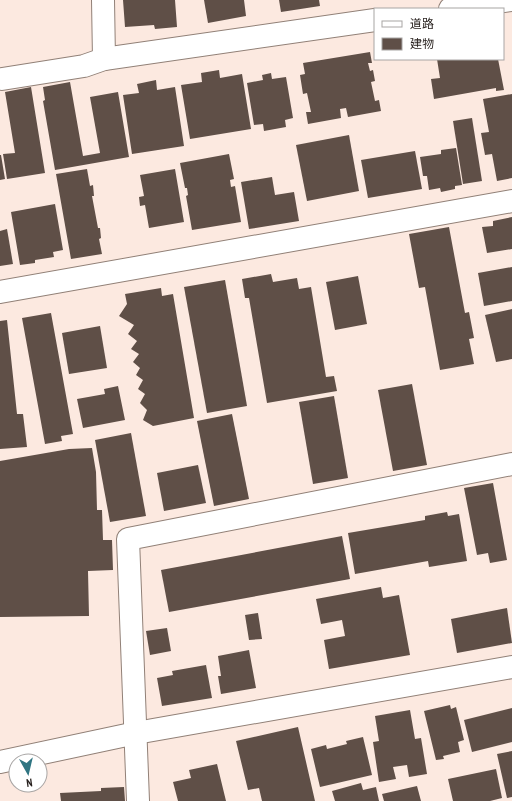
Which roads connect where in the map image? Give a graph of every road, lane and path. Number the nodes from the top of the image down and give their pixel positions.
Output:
1 (103, 0) edge
2 (511, 0) edge
3 (457, 8) edge
4 (374, 20) edge
5 (104, 59) junction
6 (2, 79) dead end
7 (512, 201) edge
8 (0, 292) edge
9 (512, 464) edge
10 (512, 667) edge
11 (136, 733) junction
12 (0, 762) edge
13 (138, 801) edge

1 - 5 street
2 - 3 street
4 - 5 street
5 - 6 street
7 - 8 street
9 - 11 street
10 - 11 street
11 - 12 street
11 - 13 street

